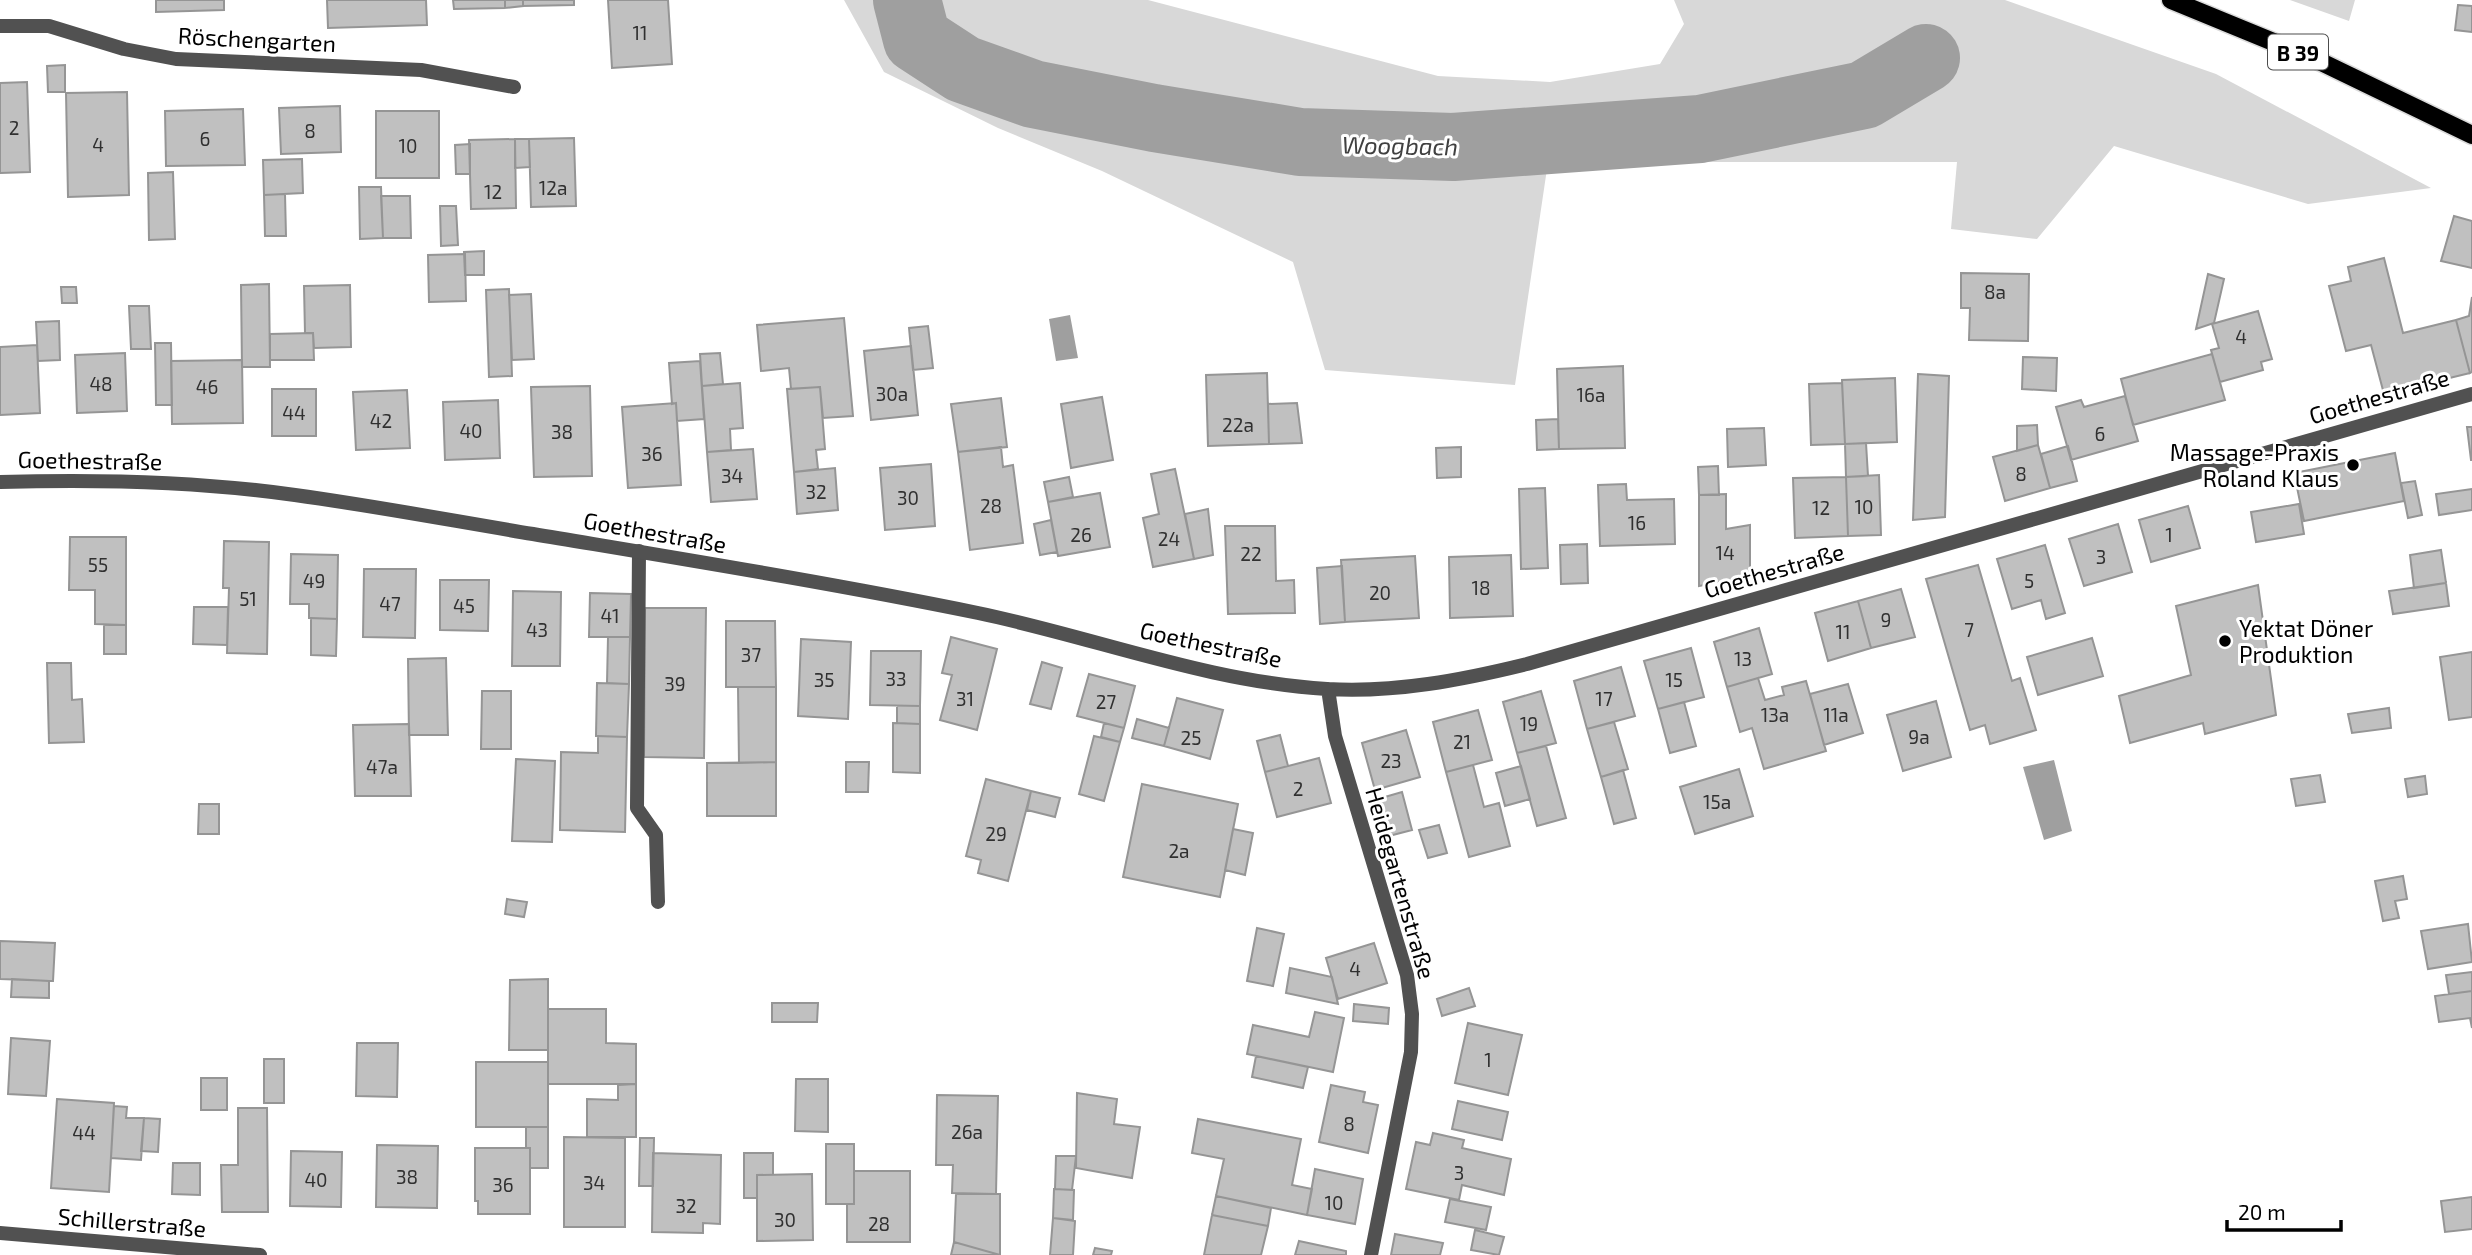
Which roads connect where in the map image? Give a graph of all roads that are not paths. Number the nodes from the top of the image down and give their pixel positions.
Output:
1 (2171, 0) edge
2 (0, 26) edge
3 (514, 87) dead end
4 (2472, 135) edge
5 (2472, 394) edge
6 (0, 482) edge
7 (639, 551) junction
8 (1328, 689) junction
9 (658, 902) dead end
10 (0, 1233) edge
11 (260, 1255) edge
12 (1371, 1255) edge

1 - 4 main road, B 39
2 - 3 street, Röschengarten
5 - 8 street, Goethestraße
6 - 7 street, Goethestraße
7 - 8 street, Goethestraße
7 - 9 street
8 - 12 street, Heidegartenstraße
10 - 11 street, Schillerstraße

